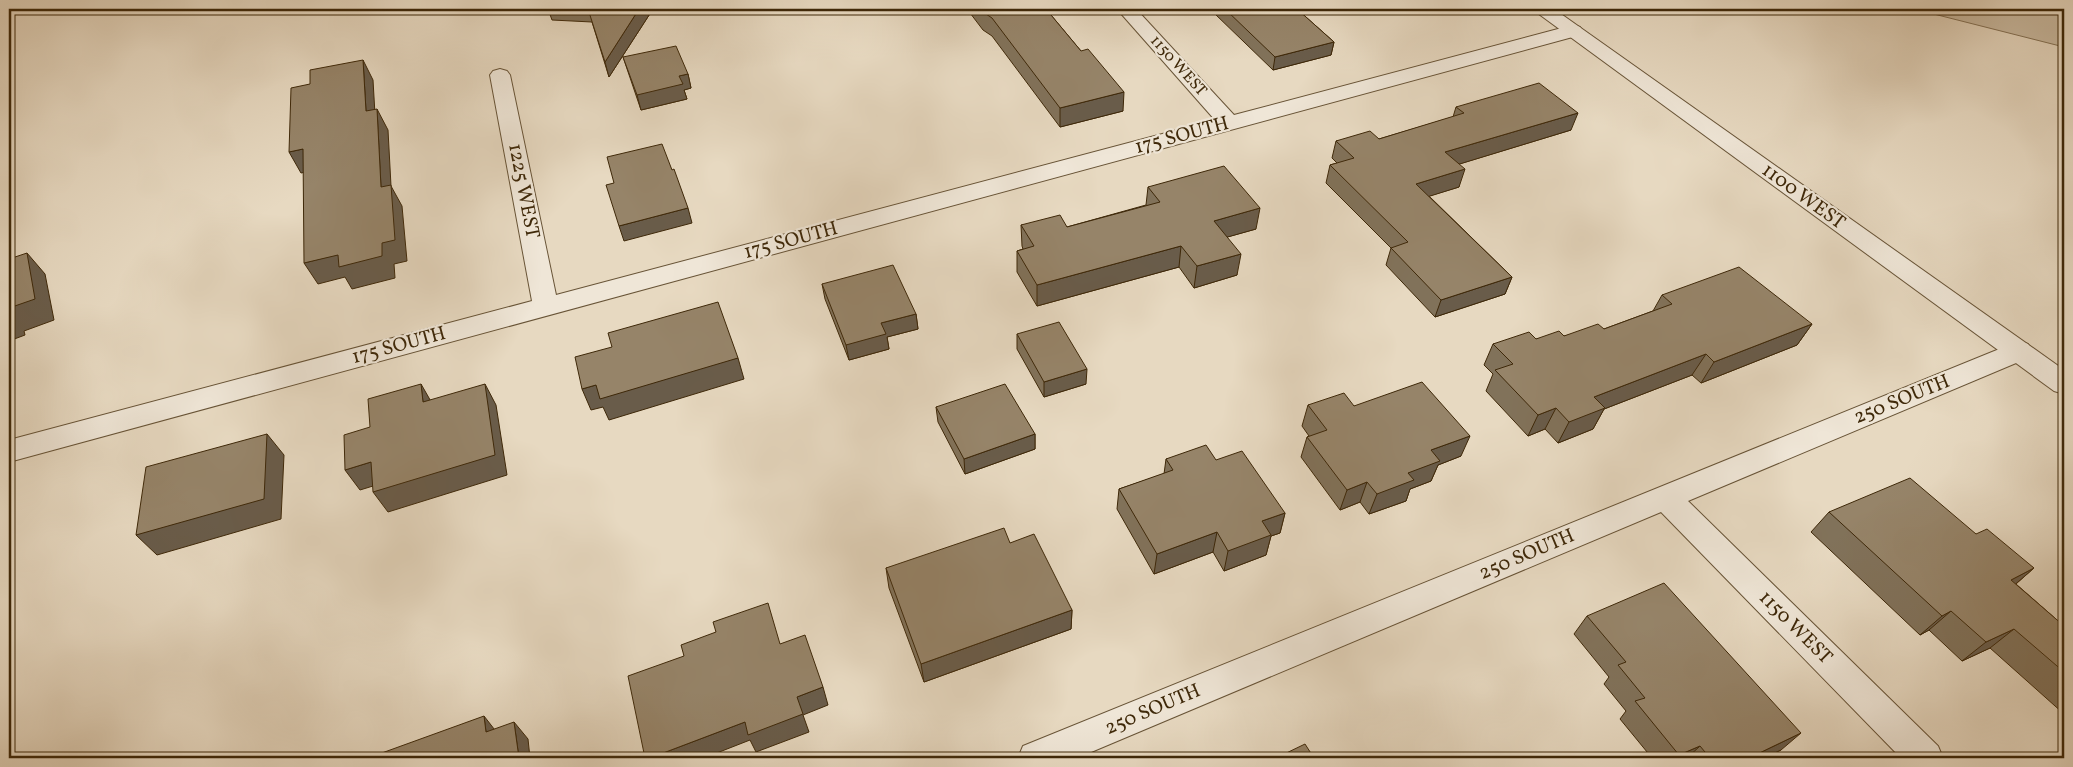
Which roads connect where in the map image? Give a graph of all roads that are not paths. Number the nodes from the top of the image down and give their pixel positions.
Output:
1 (1126, 9) edge
2 (1542, 9) edge
3 (1572, 31) junction
4 (500, 75) dead end
5 (1230, 123) junction
6 (546, 306) junction
7 (2019, 352) junction
8 (2064, 384) edge
9 (9, 451) edge
10 (1665, 498) junction
11 (1036, 758) edge
12 (1925, 758) edge

1 - 5 street, 1150 WEST
2 - 3 street, 1100 WEST
3 - 5 street, 175 SOUTH
3 - 7 street, 1100 WEST
4 - 6 street, 1225 WEST
5 - 6 street, 175 SOUTH
6 - 9 street, 175 SOUTH
7 - 8 street, 1100 WEST
7 - 10 street, 250 SOUTH
10 - 11 street, 250 SOUTH
10 - 12 street, 1150 WEST

